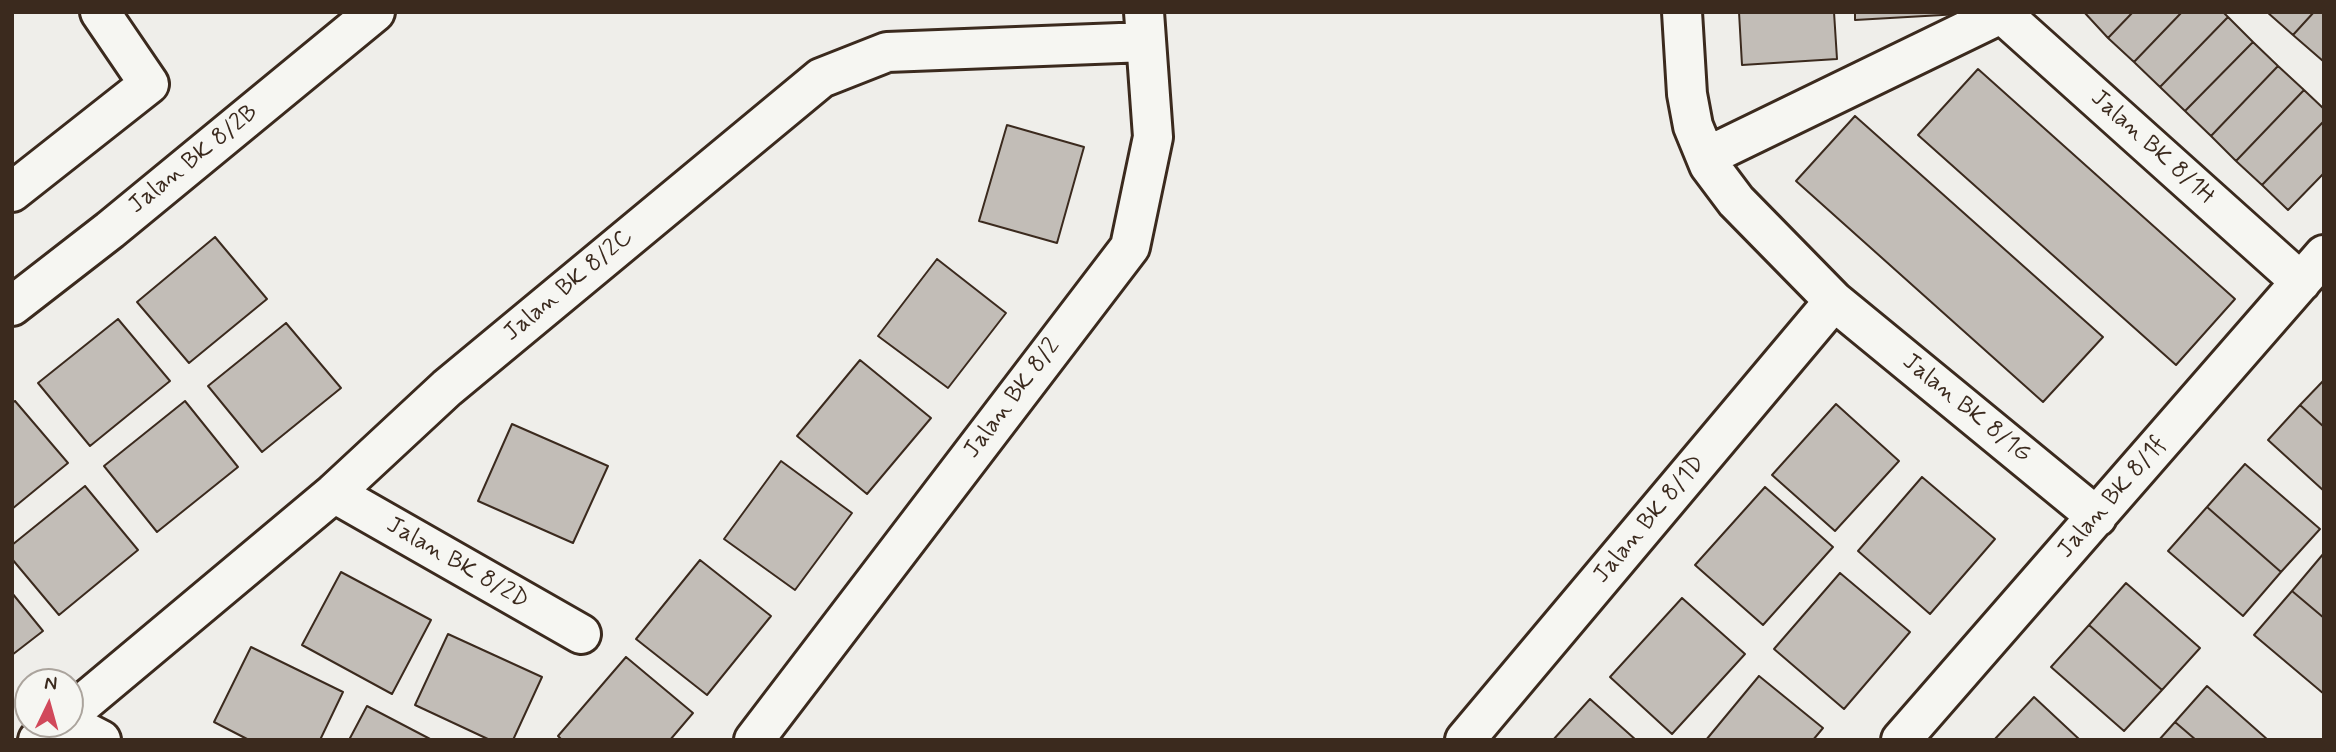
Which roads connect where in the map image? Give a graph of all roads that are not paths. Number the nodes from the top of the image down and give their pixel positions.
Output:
1 (100, 12) edge
2 (374, 12) edge
3 (1682, 12) edge
4 (2007, 12) edge
5 (1145, 27) edge
6 (1706, 157) junction
7 (12, 192) edge
8 (2312, 268) edge
9 (1834, 301) junction
10 (12, 306) edge
11 (334, 493) junction
12 (2097, 517) junction
13 (581, 634) dead end
14 (84, 702) edge
15 (84, 731) edge
16 (102, 740) edge
17 (754, 740) edge
18 (1465, 740) edge
19 (1901, 740) edge

1 - 7 street
2 - 10 street, Jalan BK 8/2B
3 - 6 street, Jalan BK 8/1G
4 - 6 street
4 - 8 street, Jalan BK 8/1H
5 - 11 street, Jalan BK 8/2C
5 - 17 street, Jalan BK 8/2
6 - 9 street, Jalan BK 8/1G
8 - 12 street, Jalan BK 8/1f
9 - 12 street, Jalan BK 8/1G
9 - 18 street, Jalan BK 8/1D
11 - 13 street, Jalan BK 8/2D
11 - 14 street, Jalan BK 8/2C
12 - 19 street, Jalan BK 8/1f
15 - 16 street

